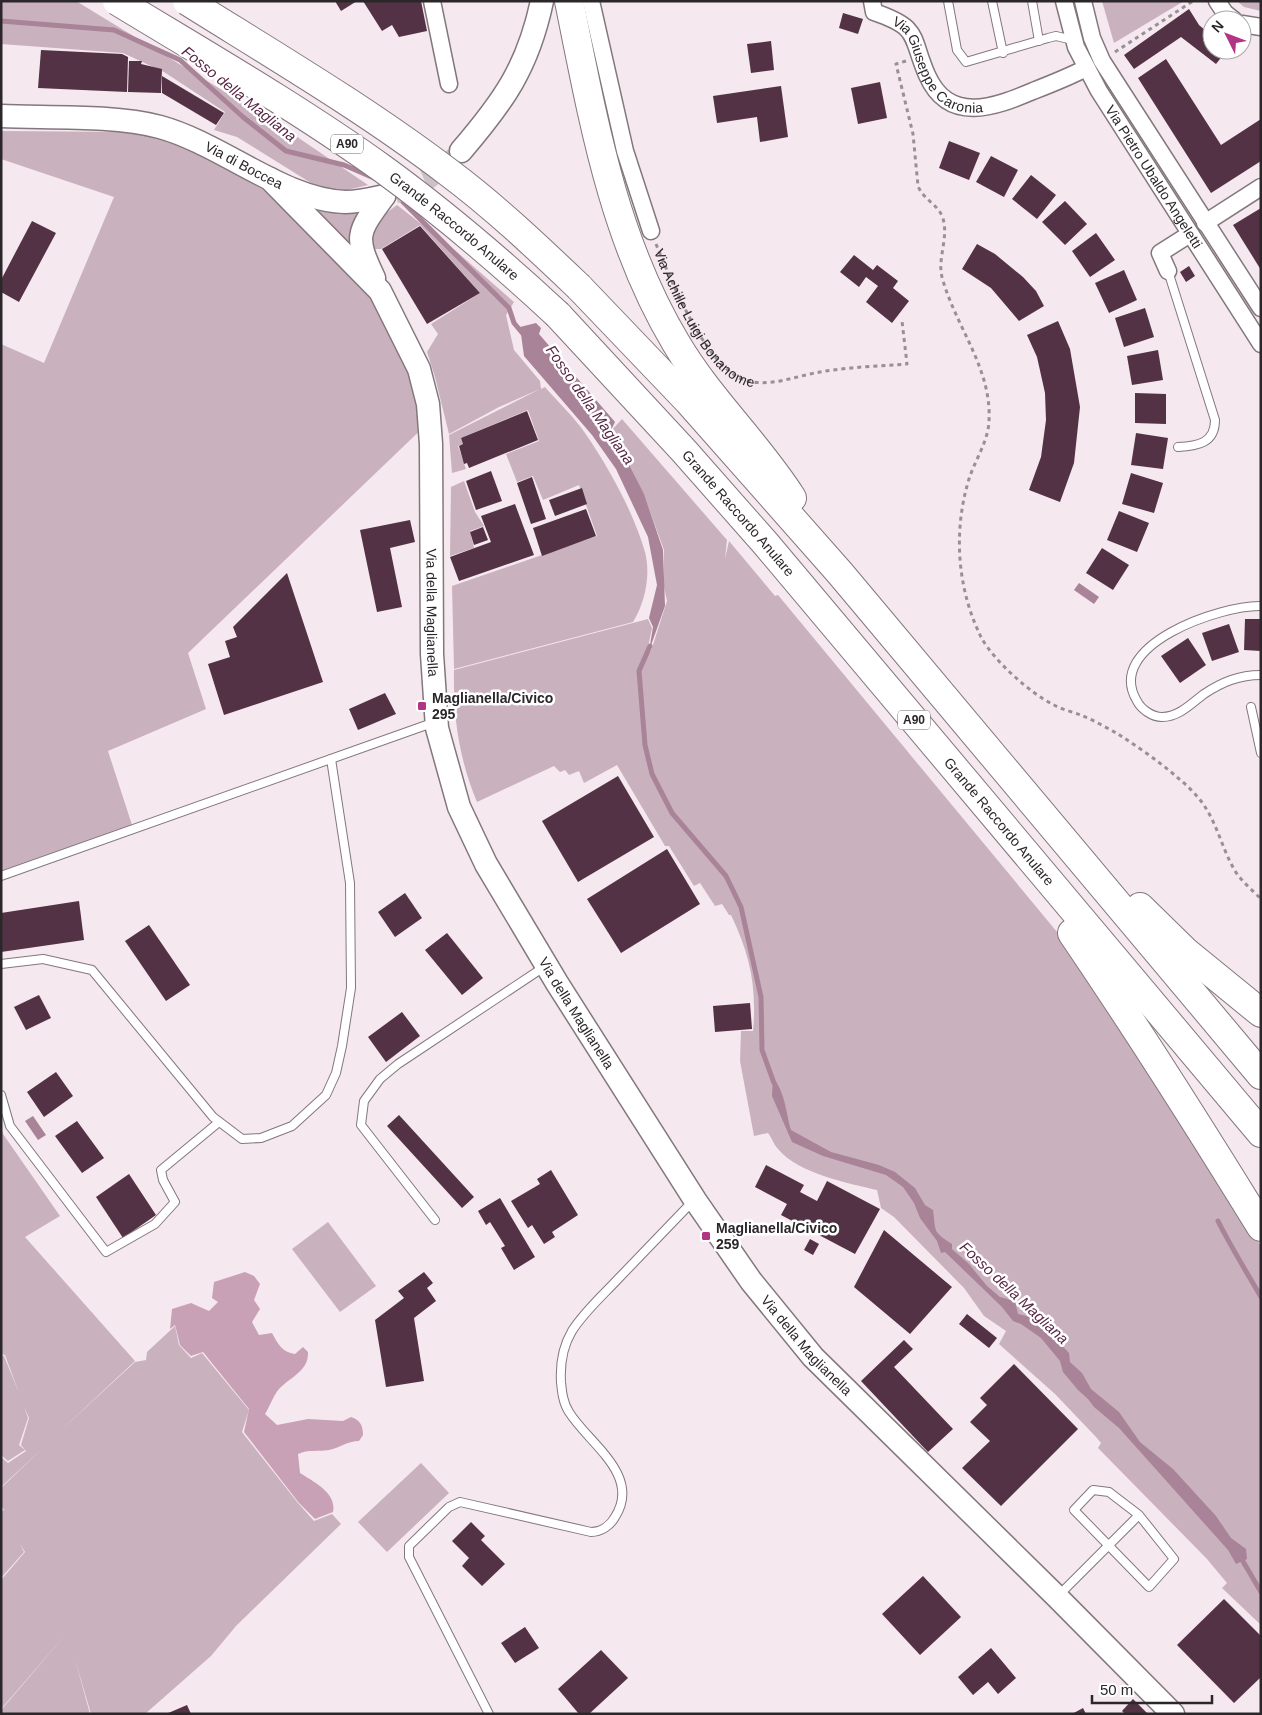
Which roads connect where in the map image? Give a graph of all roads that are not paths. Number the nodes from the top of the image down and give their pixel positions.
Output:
1 (117, 1) edge
2 (187, 1) edge
3 (432, 1) edge
4 (542, 1) edge
5 (569, 1) edge
6 (591, 1) edge
7 (948, 1) edge
8 (992, 1) edge
9 (1032, 1) edge
10 (1064, 1) edge
11 (1083, 1) edge
12 (873, 7) edge
13 (1073, 40) junction
14 (1039, 41) junction
15 (1003, 53) junction
16 (1086, 68) junction
17 (449, 84) dead end
18 (1, 116) edge
19 (461, 151) tunnel mouth
20 (270, 179) junction
21 (1261, 187) edge
22 (1205, 223) junction
23 (651, 231) road end
24 (1190, 234) junction
25 (1168, 271) joint
26 (380, 291) junction
27 (1261, 308) edge
28 (1261, 344) edge
29 (1178, 447) dead end
30 (840, 573) junction
31 (1261, 606) edge
32 (1261, 674) edge
33 (1251, 707) dead end
34 (437, 721) junction
35 (1261, 753) edge
36 (331, 758) junction
37 (1057, 833) junction
38 (1, 876) edge
39 (1045, 876) junction
40 (1, 964) edge
41 (546, 965) junction
42 (1261, 1013) edge
43 (1261, 1076) edge
44 (1, 1095) edge
45 (219, 1122) junction
46 (1261, 1133) edge
47 (695, 1200) junction
48 (435, 1220) dead end
49 (1261, 1227) edge
50 (1139, 1515) junction
51 (1108, 1546) junction
52 (1058, 1597) junction
53 (489, 1714) edge
54 (1173, 1714) edge

1 - 39 highway, Grande Raccordo Anulare / A90, bridge
2 - 30 highway, A90, bridge
3 - 17 street
4 - 19 main road
5 - 30 highway
6 - 23 street, Via Achille Luigi Bonanome
7 - 15 lane
8 - 15 lane
9 - 14 lane
10 - 13 street, Via Pietro Ubaldo Angeletti
11 - 22 street, Via Pietro Ubaldo Angeletti
12 - 16 street, Via Giuseppe Caronia
13 - 14 lane
13 - 16 street, Via Pietro Ubaldo Angeletti
14 - 15 lane
16 - 24 street, Via Pietro Ubaldo Angeletti
18 - 20 main road, Via di Boccea
20 - 26 main road, Via della Maglianella
20 - 26 main road, Via di Boccea
21 - 22 street
22 - 27 street, Via Pietro Ubaldo Angeletti
24 - 25 street
24 - 28 street, Via Pietro Ubaldo Angeletti
25 - 29 lane
26 - 34 main road, Via della Maglianella
30 - 37 highway, A90
31 - 32 lane
33 - 35 lane
34 - 36 lane
34 - 41 main road, Via della Maglianella
36 - 38 lane
36 - 45 lane
37 - 42 highway
37 - 43 highway, A90
39 - 46 highway, Grande Raccordo Anulare / A90
39 - 49 highway
40 - 45 lane
41 - 47 main road, Via della Maglianella
41 - 48 lane
44 - 45 lane
47 - 52 main road, Via della Maglianella
47 - 53 lane
50 - 51 lane
50 - 51 lane
50 - 51 lane
51 - 52 lane
52 - 54 main road, Via della Maglianella

